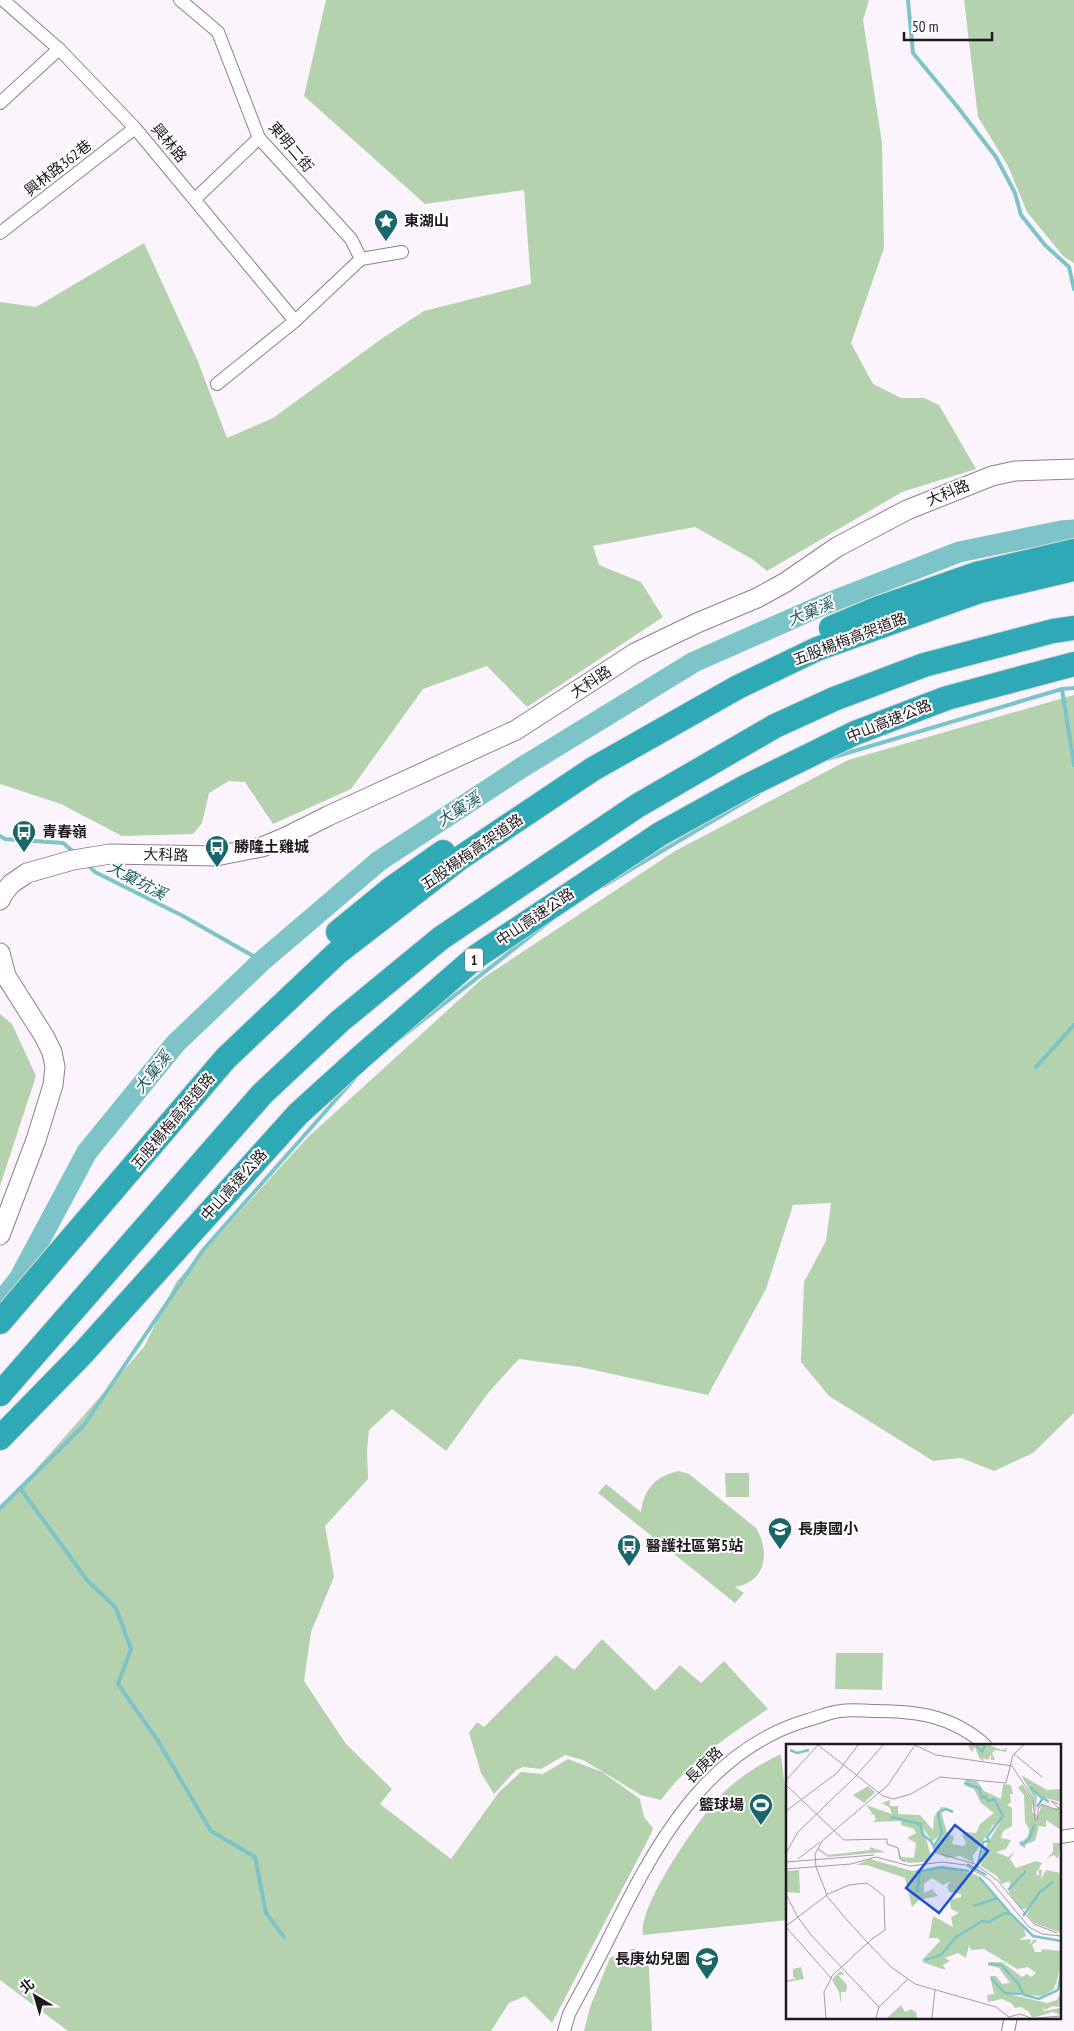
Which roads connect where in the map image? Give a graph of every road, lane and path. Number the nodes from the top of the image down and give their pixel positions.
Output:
1 (3, 0) edge
2 (185, 2) edge
3 (59, 49) junction
4 (0, 103) edge
5 (135, 128) junction
6 (258, 138) junction
7 (195, 199) junction
8 (0, 233) edge
9 (402, 252) dead end
10 (361, 259) junction
11 (295, 321) junction
12 (217, 384) dead end
13 (1074, 469) edge
14 (1074, 551) edge
15 (1074, 569) edge
16 (1074, 628) edge
17 (1074, 664) edge
18 (0, 900) edge
19 (0, 952) edge
20 (0, 1235) edge
21 (0, 1302) edge
22 (0, 1322) edge
23 (0, 1394) edge
24 (0, 1438) edge
25 (984, 1744) edge
26 (1011, 2018) edge
27 (564, 2031) edge
28 (1008, 2031) edge

1 - 3 street, 興林路
2 - 6 street, 東明二街
3 - 4 street
3 - 5 street, 興林路
5 - 7 street, 興林路
5 - 8 street, 興林路362巷
6 - 7 street
6 - 10 street, 東明二街
7 - 11 street, 興林路
9 - 10 street
10 - 11 street
11 - 12 street
13 - 18 street, 大科路
14 - 21 highway, 五股楊梅高架道路
15 - 22 highway, 五股楊梅高架道路
16 - 23 highway
17 - 24 highway, 中山高速公路 / 1
19 - 20 street
25 - 27 street, 長庚路
26 - 28 street

